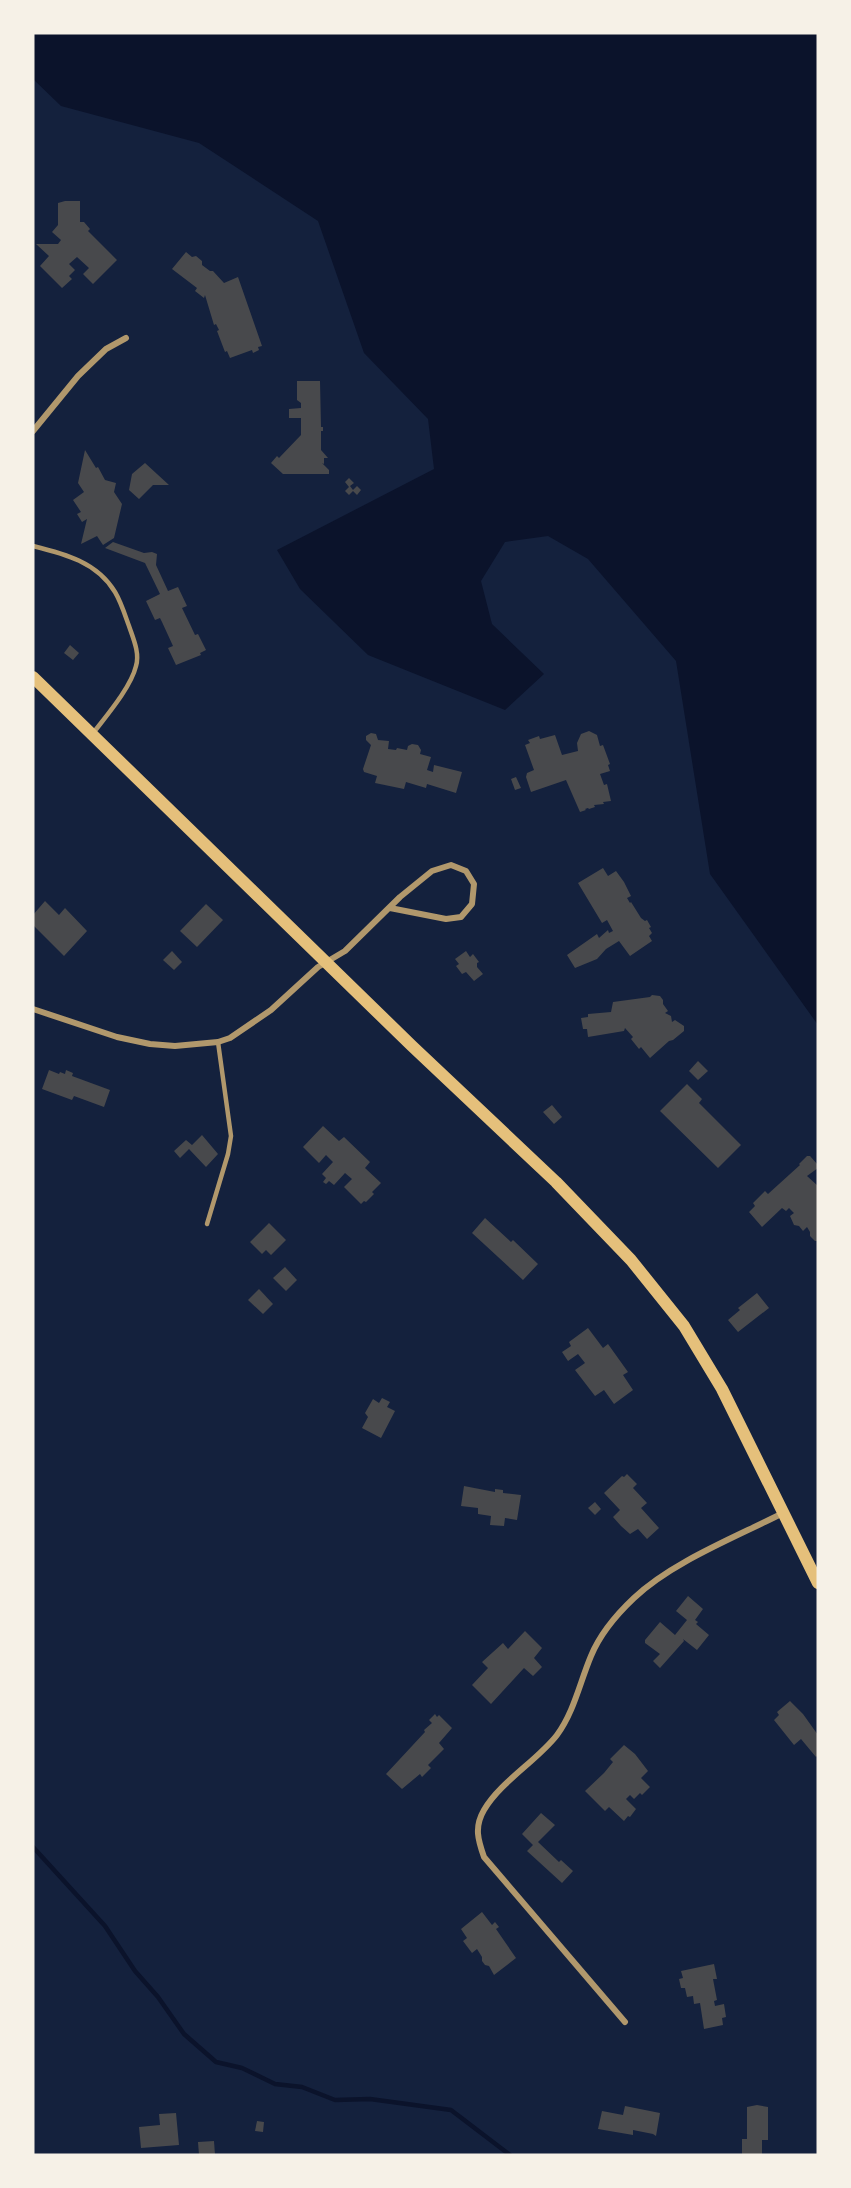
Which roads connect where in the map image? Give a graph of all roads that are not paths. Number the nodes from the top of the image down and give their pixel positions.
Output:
1 (126, 338) dead end
2 (33, 431) edge
3 (33, 546) edge
4 (33, 677) edge
5 (92, 735) junction
6 (390, 908) junction
7 (326, 961) junction
8 (33, 1009) edge
9 (218, 1042) junction
10 (207, 1224) dead end
11 (783, 1513) junction
12 (818, 1583) edge
13 (625, 2022) dead end

1 - 2 street
3 - 5 lane
4 - 5 main road
5 - 7 main road
6 - 6 street
6 - 7 street
7 - 9 street
7 - 11 main road
8 - 9 street
9 - 10 lane
11 - 12 main road
11 - 13 street

